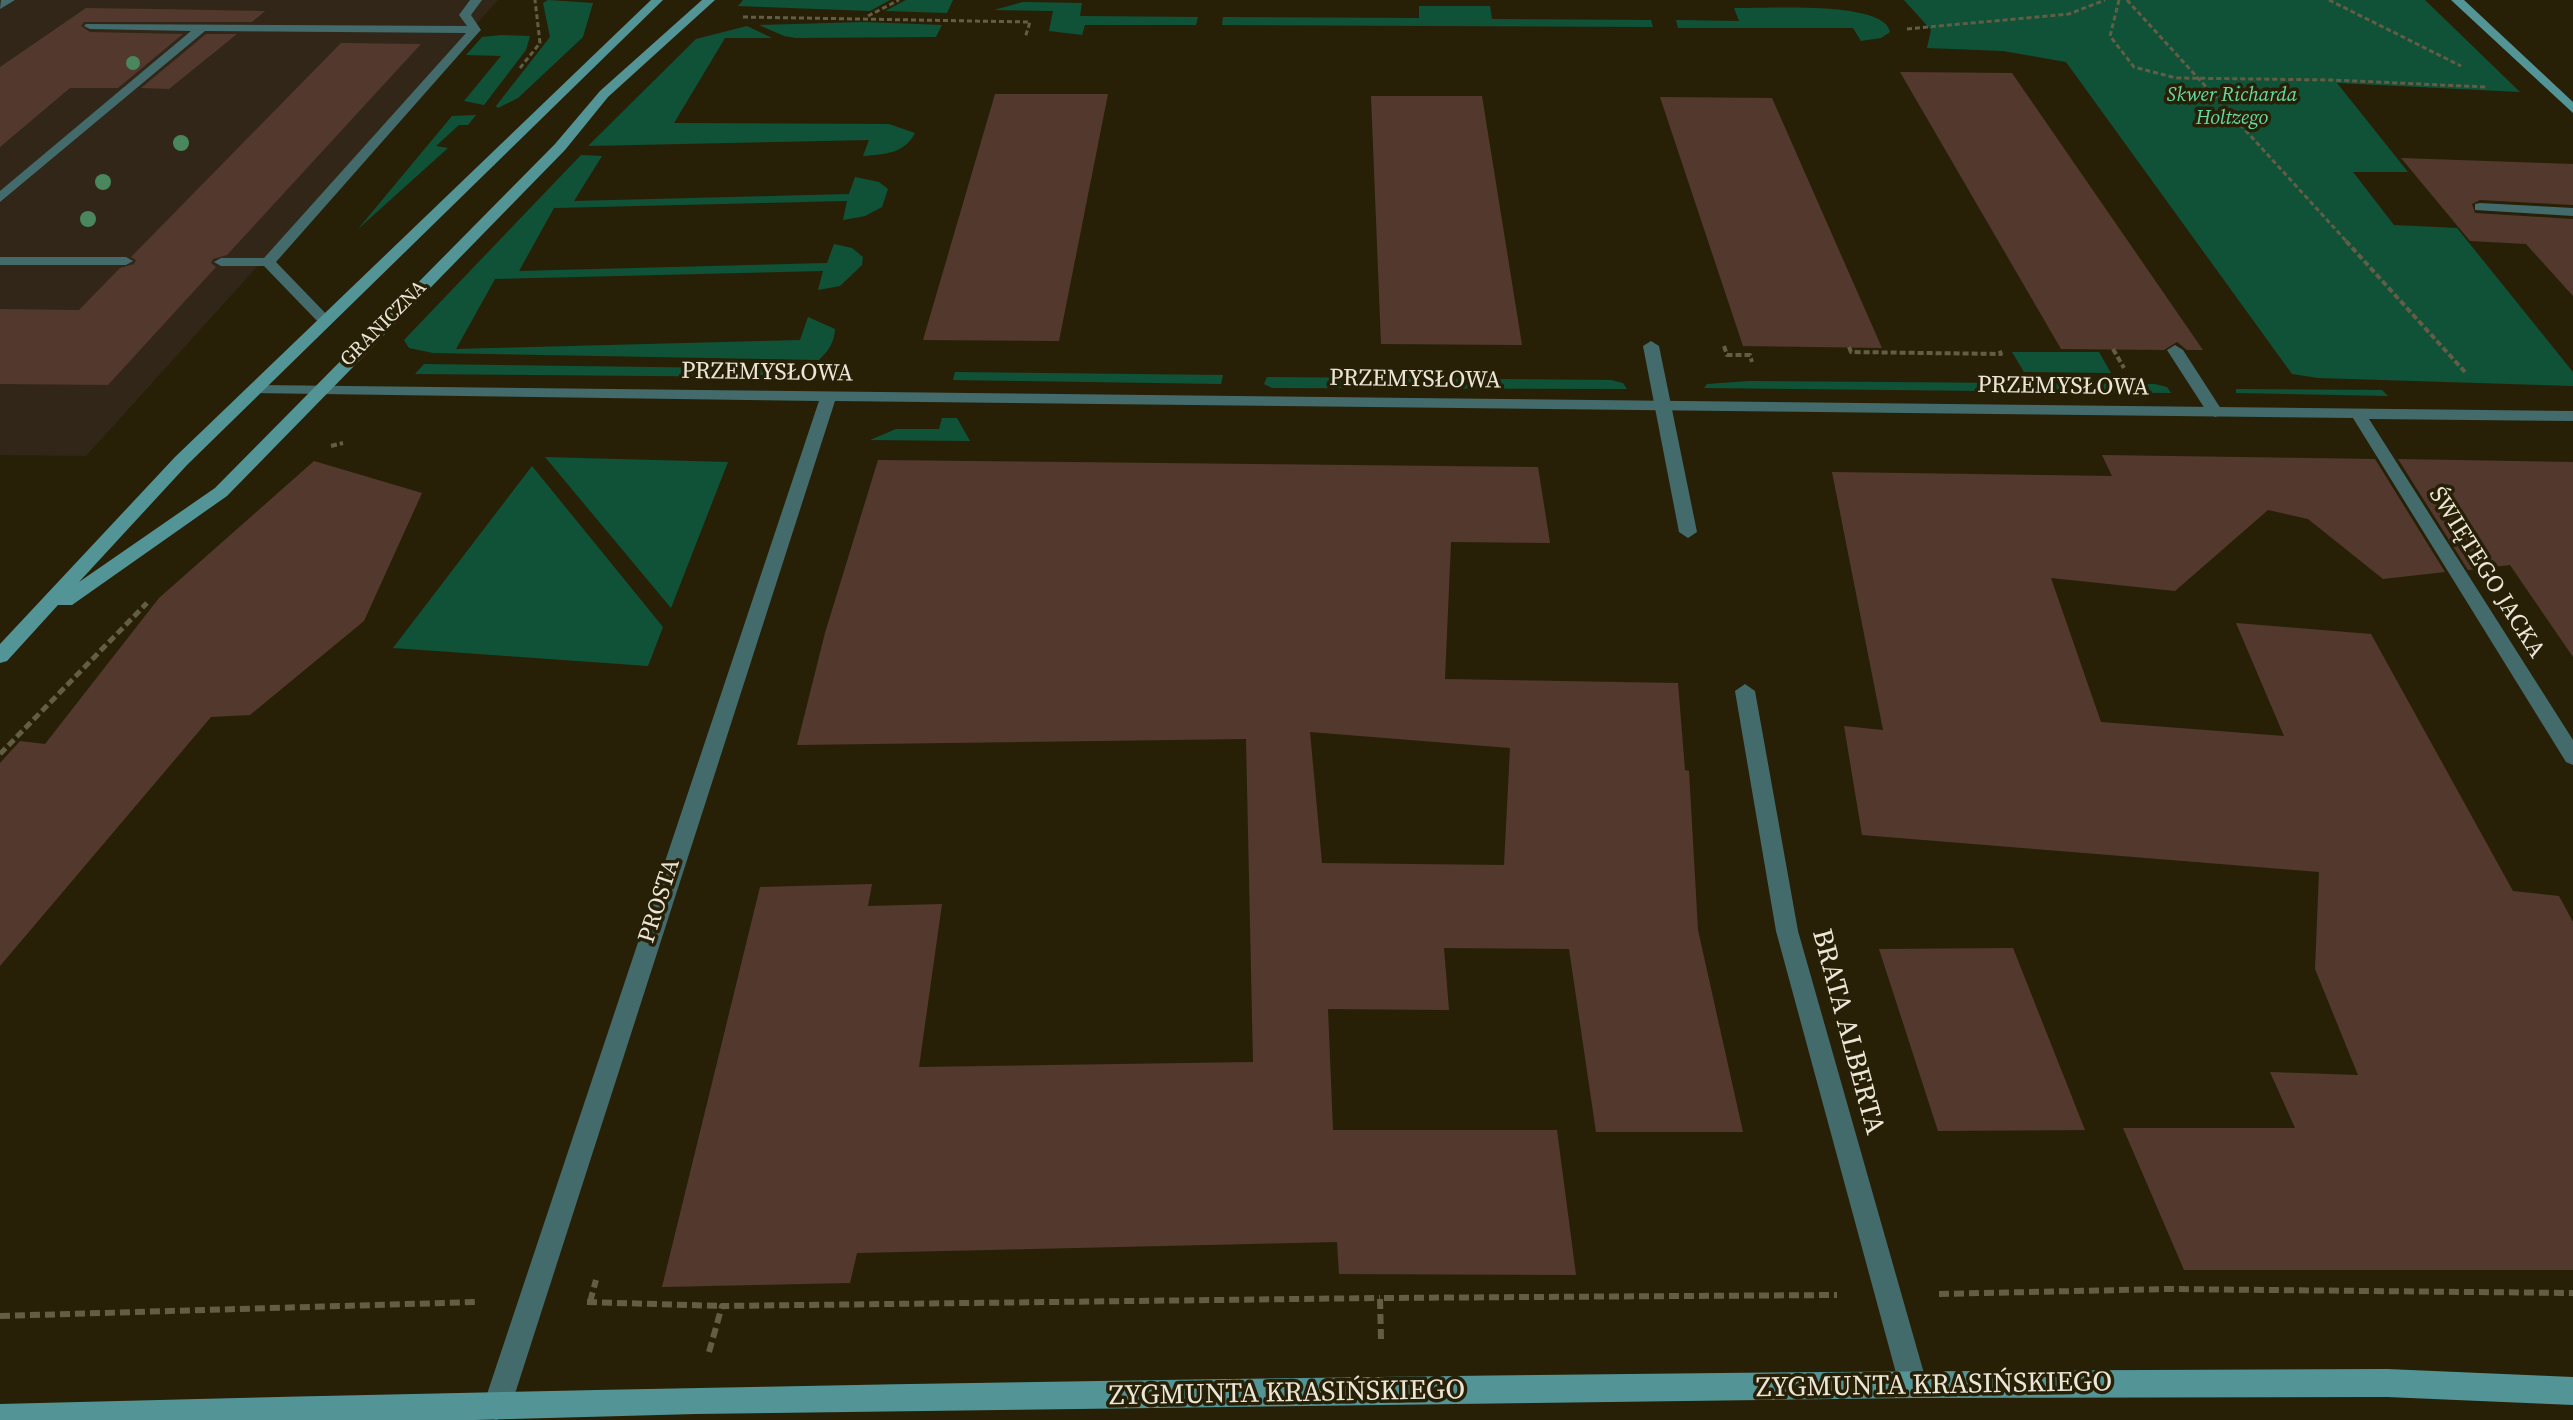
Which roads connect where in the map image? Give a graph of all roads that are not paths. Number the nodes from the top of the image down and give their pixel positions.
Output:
1 (9, 0) edge
2 (476, 0) edge
3 (657, 0) edge
4 (709, 0) edge
5 (2457, 0) edge
6 (0, 6) edge
7 (90, 26) dead end
8 (202, 27) junction
9 (475, 30) junction
10 (2573, 109) edge
11 (0, 198) edge
12 (2480, 207) dead end
13 (2573, 212) edge
14 (0, 261) edge
15 (126, 261) dead end
16 (221, 262) dead end
17 (268, 262) junction
18 (326, 322) junction
19 (1651, 346) dead end
20 (2175, 350) dead end
21 (257, 390) junction
22 (317, 392) junction
23 (828, 397) junction
24 (1664, 406) junction
25 (2215, 412) junction
26 (2358, 414) junction
27 (2573, 416) edge
28 (1688, 532) dead end
29 (35, 621) junction
30 (0, 656) edge
31 (1745, 691) dead end
32 (2573, 757) edge
33 (1913, 1384) junction
34 (2573, 1391) edge
35 (497, 1406) junction
36 (0, 1418) edge

1 - 6 street
2 - 9 street
3 - 18 street, GRANICZNA
4 - 22 street, GRANICZNA
5 - 10 street
7 - 8 street
8 - 9 street
8 - 11 street
9 - 17 street
12 - 13 street
14 - 15 street
16 - 17 street
17 - 18 street
18 - 21 street, GRANICZNA
19 - 24 street
20 - 25 street
21 - 22 street, PRZEMYSŁOWA
21 - 29 street, GRANICZNA
22 - 23 street, PRZEMYSŁOWA
22 - 29 street, GRANICZNA
23 - 24 street, PRZEMYSŁOWA
23 - 35 street, PROSTA
24 - 25 street, PRZEMYSŁOWA
24 - 28 street
25 - 26 street, PRZEMYSŁOWA
26 - 27 street, PRZEMYSŁOWA
26 - 32 street, ŚWIĘTEGO JACKA
29 - 30 street, GRANICZNA
31 - 33 street, BRATA ALBERTA
33 - 34 street, ZYGMUNTA KRASIŃSKIEGO
33 - 35 street, ZYGMUNTA KRASIŃSKIEGO
35 - 36 street, ZYGMUNTA KRASIŃSKIEGO

